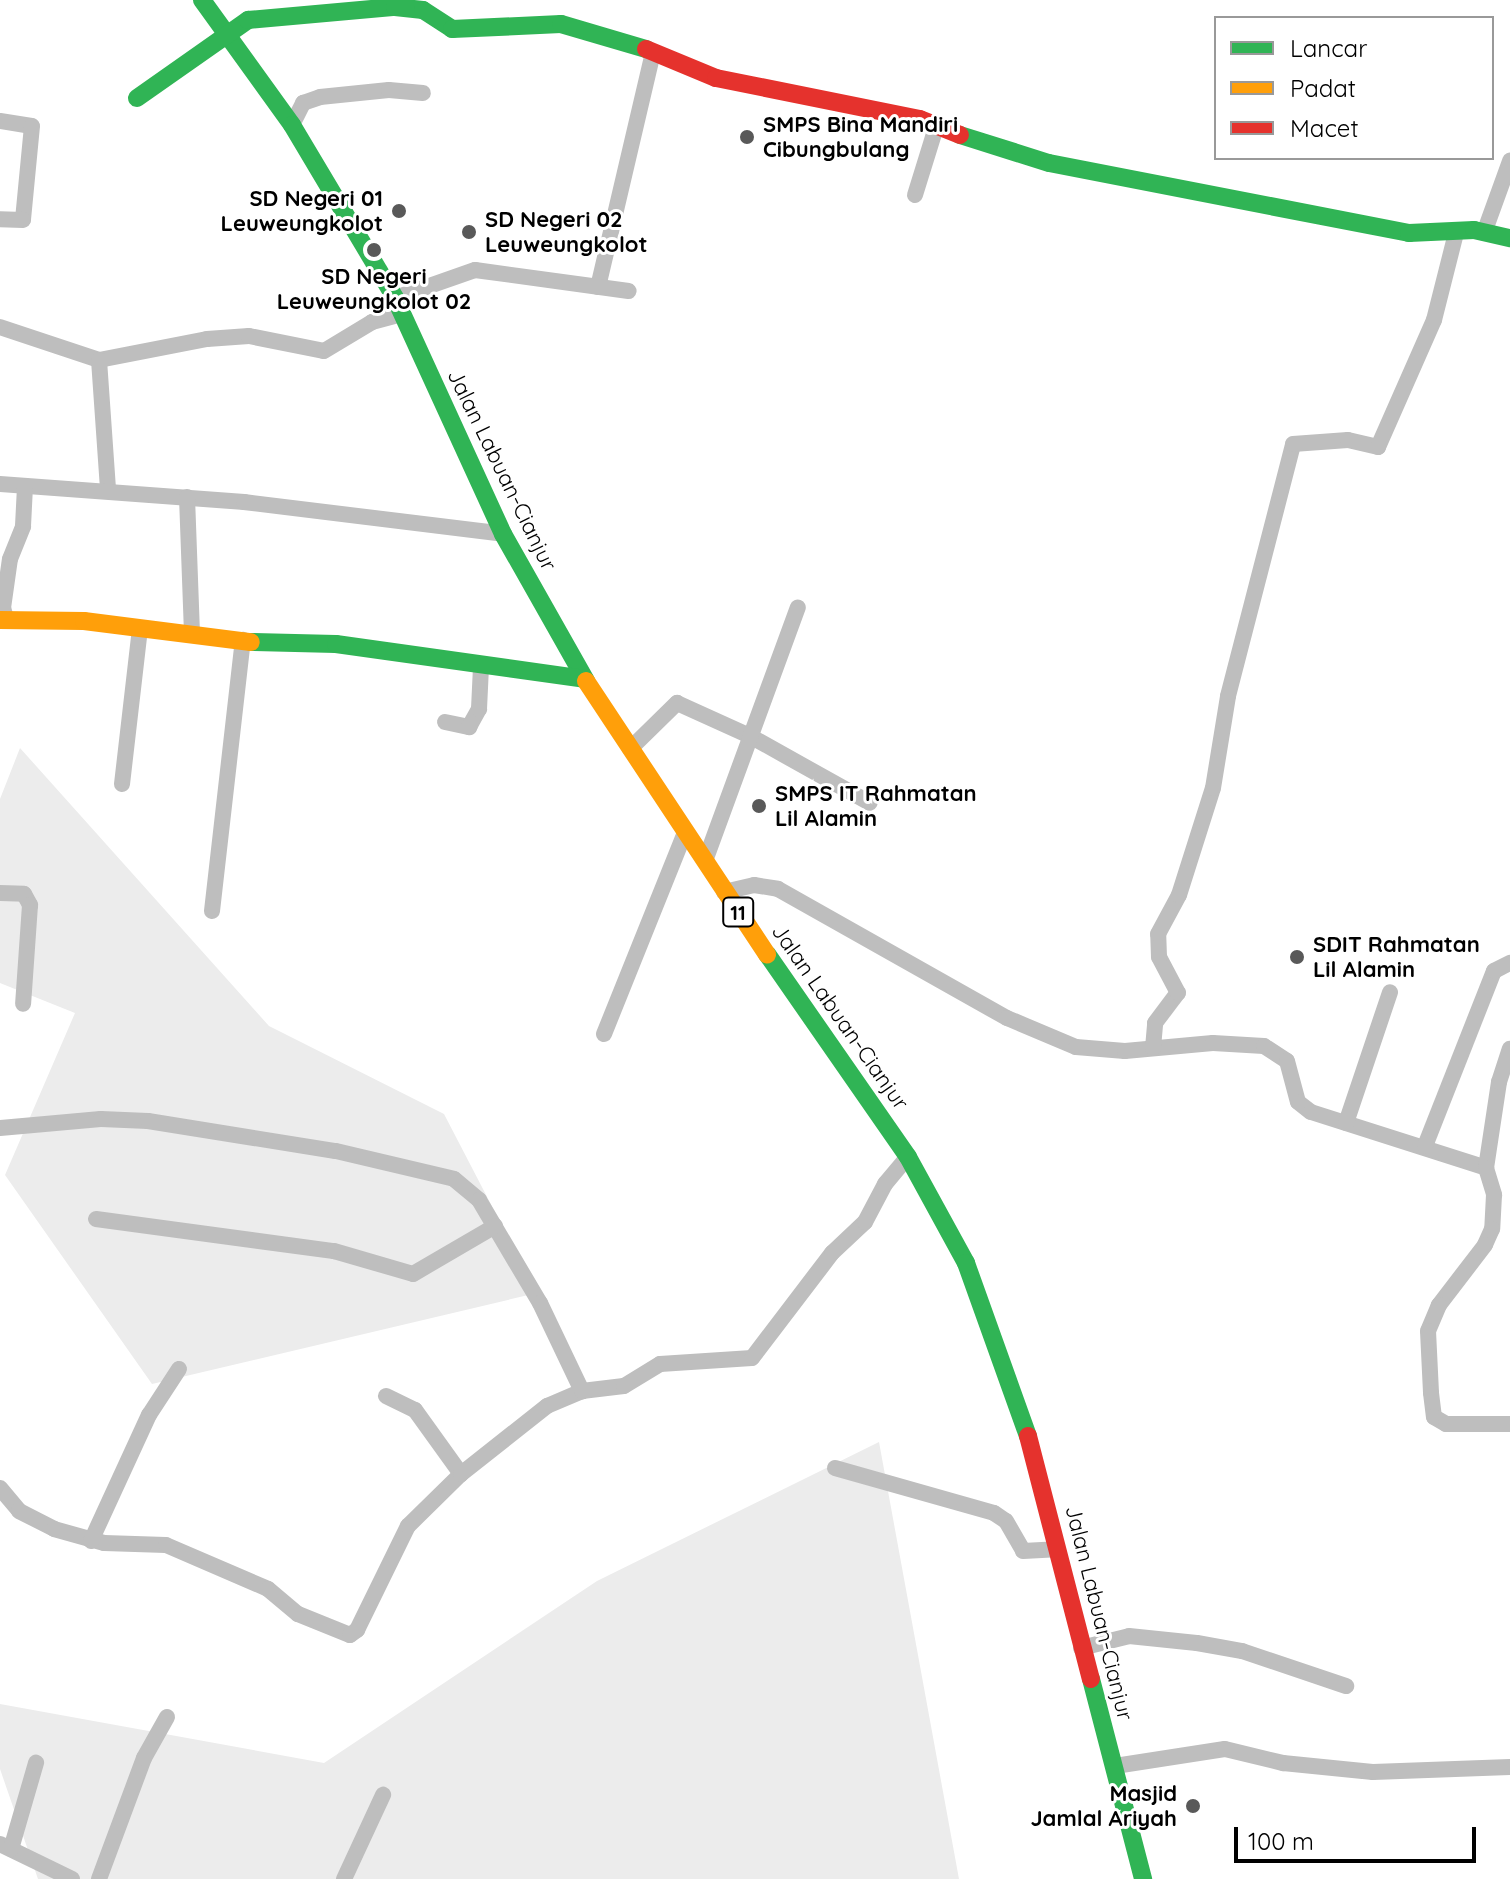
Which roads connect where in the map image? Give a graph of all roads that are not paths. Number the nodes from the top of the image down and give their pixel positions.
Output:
1 (202, 0) edge
2 (424, 5) edge
3 (228, 36) junction
4 (653, 53) junction
5 (423, 93) dead end
6 (137, 98) dead end
7 (0, 121) edge
8 (937, 124) junction
9 (292, 125) junction
10 (1510, 161) edge
11 (915, 195) dead end
12 (0, 219) edge
13 (1456, 233) junction
14 (1484, 233) junction
15 (1510, 238) edge
16 (598, 287) junction
17 (629, 291) dead end
18 (398, 306) junction
19 (0, 327) edge
20 (99, 360) junction
21 (0, 484) edge
22 (25, 486) junction
23 (108, 488) junction
24 (187, 497) junction
25 (503, 534) junction
26 (798, 607) dead end
27 (4, 621) edge
28 (140, 628) junction
29 (192, 634) junction
30 (243, 640) junction
31 (481, 666) junction
32 (585, 679) junction
33 (445, 722) dead end
34 (750, 736) junction
35 (630, 749) junction
36 (122, 784) dead end
37 (870, 803) dead end
38 (685, 832) junction
39 (705, 861) junction
40 (724, 892) junction
41 (0, 893) edge
42 (212, 911) dead end
43 (1510, 963) edge
44 (1390, 992) dead end
45 (23, 1004) dead end
46 (604, 1034) dead end
47 (1153, 1048) junction
48 (1510, 1049) edge
49 (1346, 1123) junction
50 (0, 1128) edge
51 (1425, 1146) junction
52 (908, 1157) junction
53 (1486, 1168) junction
54 (96, 1219) dead end
55 (495, 1226) junction
56 (179, 1369) dead end
57 (582, 1391) junction
58 (386, 1396) dead end
59 (1510, 1424) edge
60 (835, 1468) dead end
61 (461, 1474) junction
62 (0, 1488) edge
63 (91, 1541) junction
64 (1056, 1549) junction
65 (1081, 1648) junction
66 (1346, 1686) dead end
67 (167, 1717) dead end
68 (36, 1763) dead end
69 (1509, 1765) edge
70 (1115, 1766) junction
71 (383, 1795) dead end
72 (6, 1847) edge
73 (72, 1879) edge
74 (99, 1879) edge
75 (344, 1879) edge
76 (1143, 1879) edge

1 - 3 main road, Jalan Labuan-Cianjur / 11
2 - 3 main road
2 - 4 main road
3 - 6 main road
3 - 9 main road, Jalan Labuan-Cianjur / 11
4 - 8 main road
4 - 16 street
5 - 9 street
7 - 12 street
8 - 11 street
8 - 13 main road
9 - 18 main road, Jalan Labuan-Cianjur / 11
10 - 14 street
13 - 14 main road
13 - 47 street
14 - 15 main road
16 - 17 street
16 - 18 street
18 - 20 street
18 - 25 main road, Jalan Labuan-Cianjur / 11
19 - 20 street
20 - 23 street
21 - 22 street
22 - 23 street
22 - 27 street
23 - 24 street
24 - 25 street
24 - 29 street
25 - 32 main road, Jalan Labuan-Cianjur / 11
26 - 34 street
27 - 28 main road
28 - 29 main road
28 - 36 street
29 - 30 main road
30 - 31 main road
30 - 42 street
31 - 32 main road
31 - 33 street
32 - 35 main road, Jalan Labuan-Cianjur / 11
34 - 35 street
34 - 37 street
34 - 39 street
35 - 38 main road, Jalan Labuan-Cianjur / 11
38 - 39 main road, Jalan Labuan-Cianjur / 11
38 - 46 street
39 - 40 main road, Jalan Labuan-Cianjur / 11
40 - 47 street
40 - 52 main road, Jalan Labuan-Cianjur / 11
41 - 45 street
43 - 51 street
44 - 49 street
47 - 49 street
48 - 53 street
49 - 51 street
50 - 55 street
51 - 53 street
52 - 57 street
52 - 64 main road, Jalan Labuan-Cianjur / 11
53 - 59 street
54 - 55 street
55 - 57 street
56 - 63 street
57 - 61 street
58 - 61 street
60 - 64 street
61 - 63 street
62 - 63 street
64 - 65 main road, Jalan Labuan-Cianjur / 11
65 - 66 street
65 - 70 main road, Jalan Labuan-Cianjur / 11
67 - 74 street
68 - 72 street
69 - 70 street
70 - 76 main road, Jalan Labuan-Cianjur / 11
71 - 75 street
72 - 73 street

